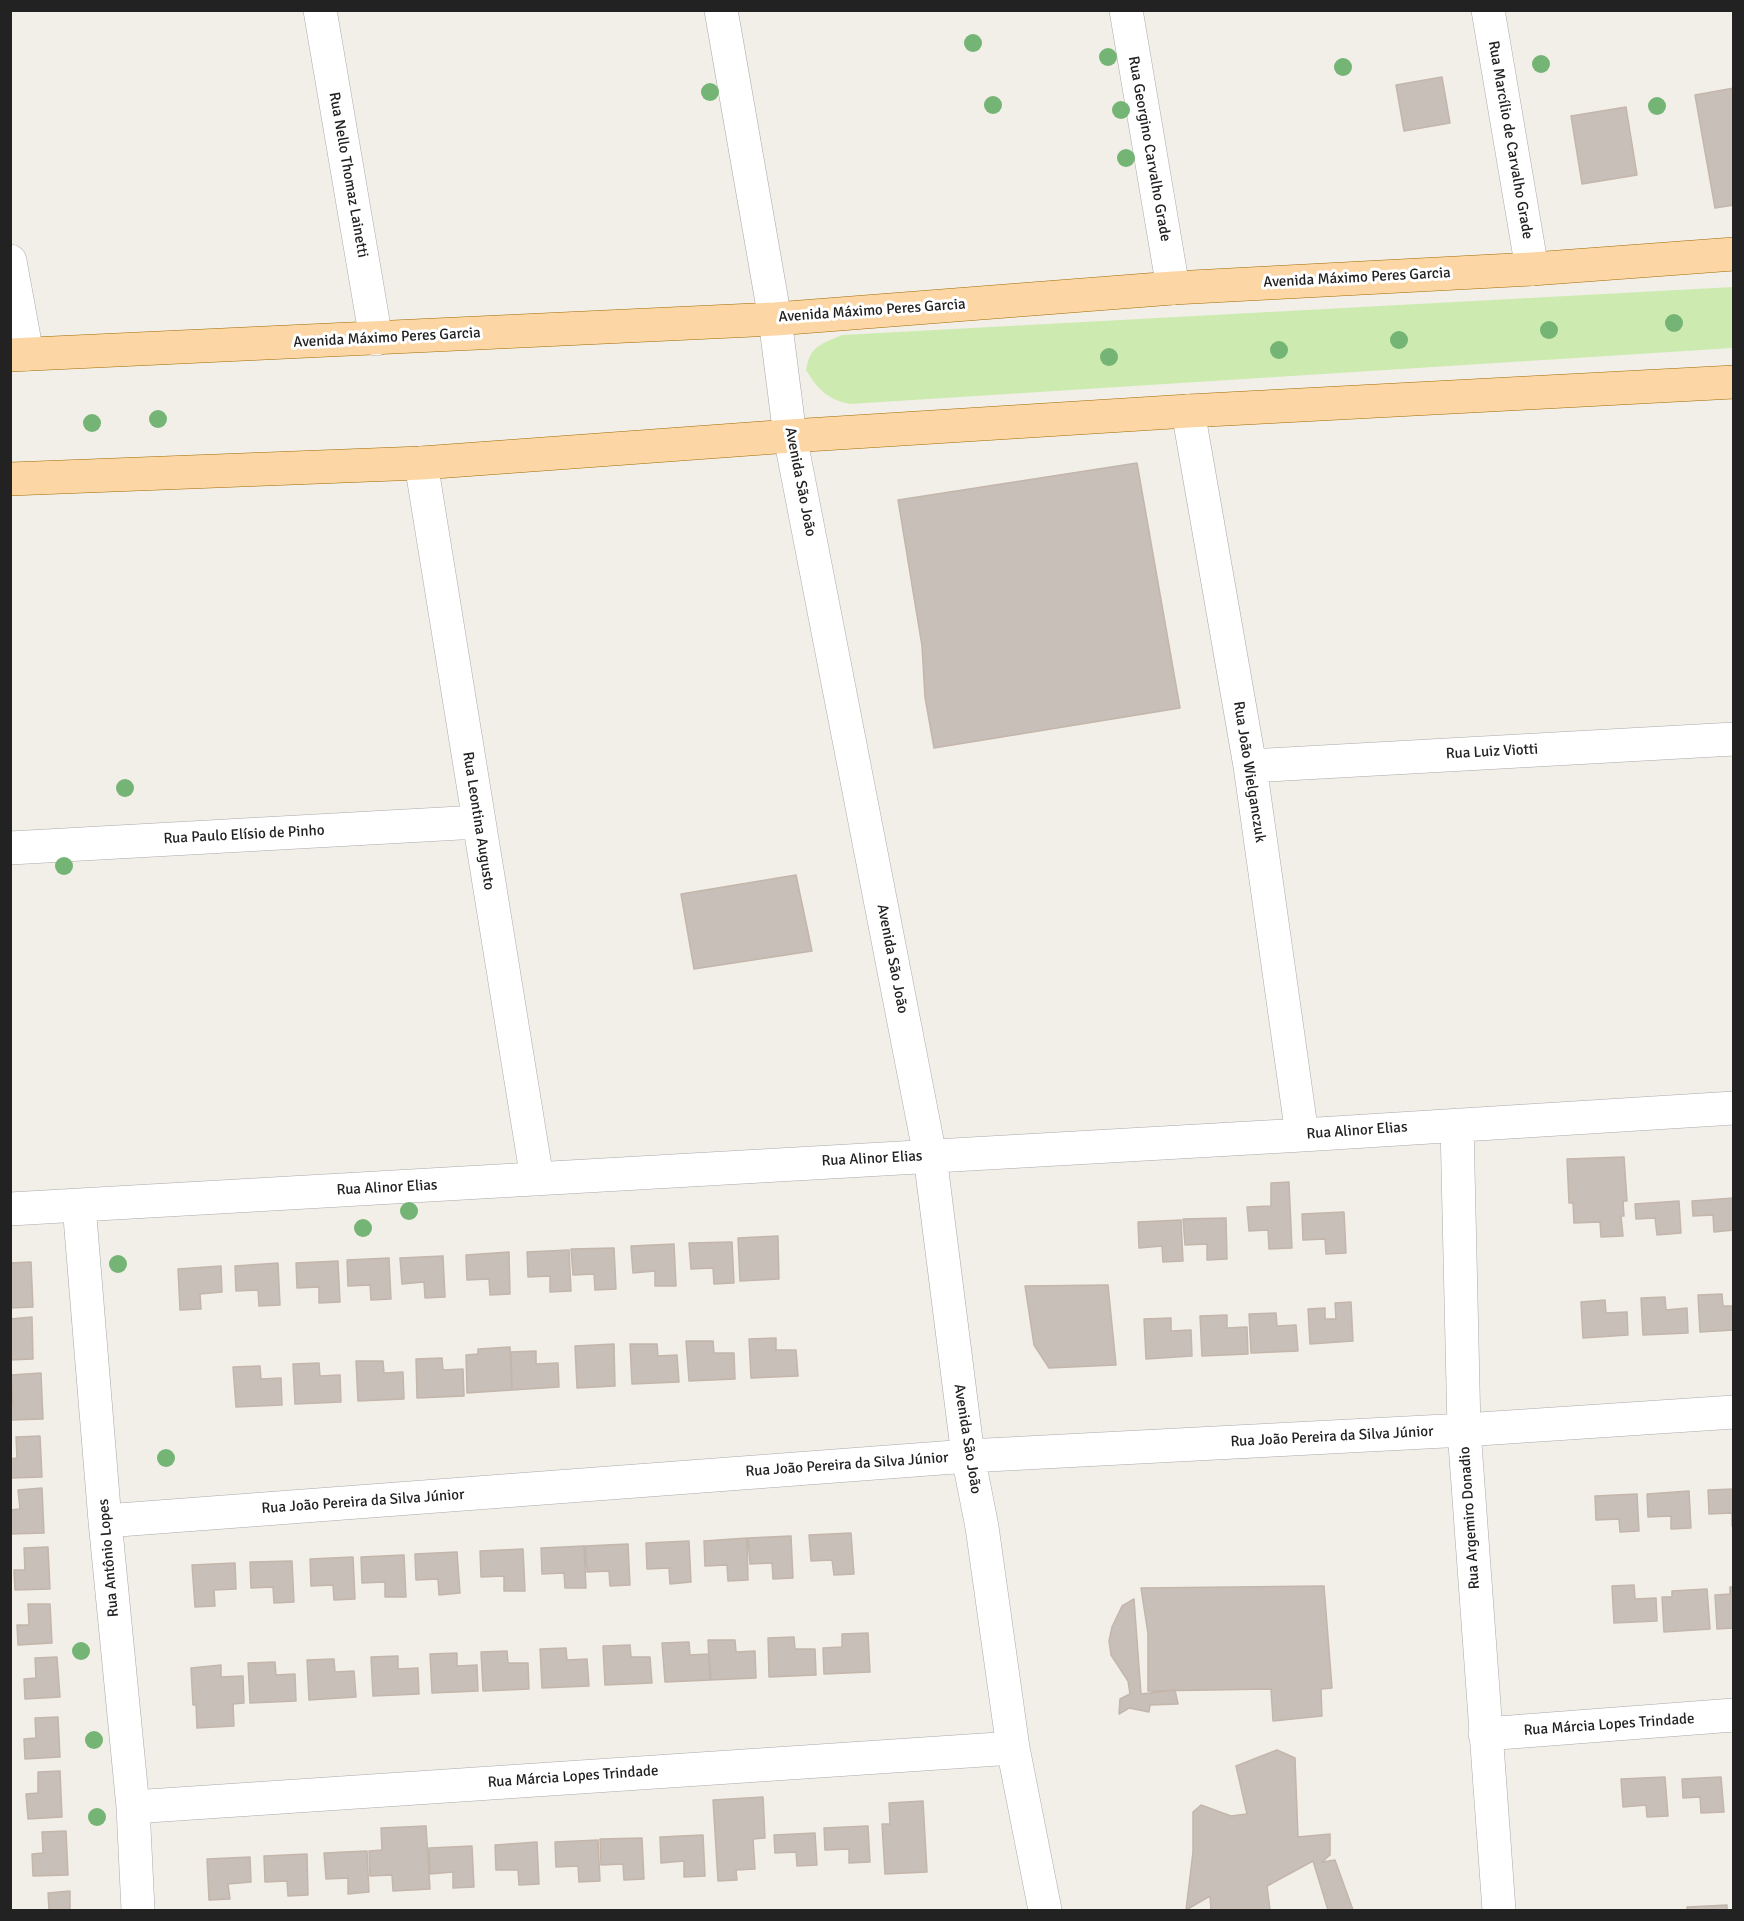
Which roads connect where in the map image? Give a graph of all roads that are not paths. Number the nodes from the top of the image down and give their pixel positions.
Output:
1 (320, 10) edge
2 (721, 10) edge
3 (1126, 10) edge
4 (1488, 10) edge
5 (1734, 254) edge
6 (10, 261) edge
7 (1532, 269) junction
8 (1173, 288) junction
9 (775, 319) junction
10 (376, 339) junction
11 (19, 354) edge
12 (1734, 382) edge
13 (1188, 411) junction
14 (790, 436) junction
15 (421, 463) junction
16 (10, 479) edge
17 (1734, 739) edge
18 (1250, 766) junction
19 (478, 822) junction
20 (10, 848) edge
21 (1734, 1108) edge
22 (1457, 1125) junction
23 (1302, 1135) junction
24 (930, 1156) junction
25 (537, 1179) junction
26 (79, 1205) junction
27 (10, 1209) edge
28 (1734, 1412) edge
29 (1464, 1430) junction
30 (968, 1456) junction
31 (105, 1521) junction
32 (1734, 1715) edge
33 (1485, 1734) junction
34 (1013, 1748) junction
35 (133, 1807) junction
36 (138, 1911) edge
37 (1045, 1911) edge
38 (1499, 1911) edge

1 - 10 street, Rua Nello Thomaz Lainetti
2 - 9 street, Avenida São João
3 - 8 street, Rua Georgino Carvalho Grade
4 - 7 street, Rua Marcílio de Carvalho Grade
5 - 7 main road, Avenida Máximo Peres Garcia
6 - 11 street
7 - 8 main road, Avenida Máximo Peres Garcia
8 - 9 main road, Avenida Máximo Peres Garcia
9 - 10 main road, Avenida Máximo Peres Garcia
9 - 14 street, Avenida São João
10 - 11 main road, Avenida Máximo Peres Garcia
12 - 13 main road
13 - 14 main road
13 - 18 street, Rua João Wielganczuk
14 - 15 main road
14 - 24 street, Avenida São João
15 - 16 main road
15 - 19 street, Rua Leontina Augusto
17 - 18 street, Rua Luiz Viotti
18 - 23 street, Rua João Wielganczuk
19 - 20 street, Rua Paulo Elísio de Pinho
19 - 25 street, Rua Leontina Augusto
21 - 22 street, Rua Alinor Elias
22 - 23 street, Rua Alinor Elias
22 - 29 street, Rua Argemiro Donadio
23 - 24 street, Rua Alinor Elias
24 - 25 street, Rua Alinor Elias
24 - 30 street, Avenida São João
25 - 26 street, Rua Alinor Elias
26 - 27 street, Rua Alinor Elias
26 - 31 street, Rua Antônio Lopes
28 - 29 street, Rua João Pereira da Silva Júnior
29 - 30 street, Rua João Pereira da Silva Júnior
29 - 33 street, Rua Argemiro Donadio
30 - 31 street, Rua João Pereira da Silva Júnior
30 - 34 street, Avenida São João
31 - 35 street, Rua Antônio Lopes
32 - 33 street, Rua Márcia Lopes Trindade
33 - 38 street, Rua Argemiro Donadio
34 - 35 street, Rua Márcia Lopes Trindade
34 - 37 street, Avenida São João
35 - 36 street, Rua Antônio Lopes

